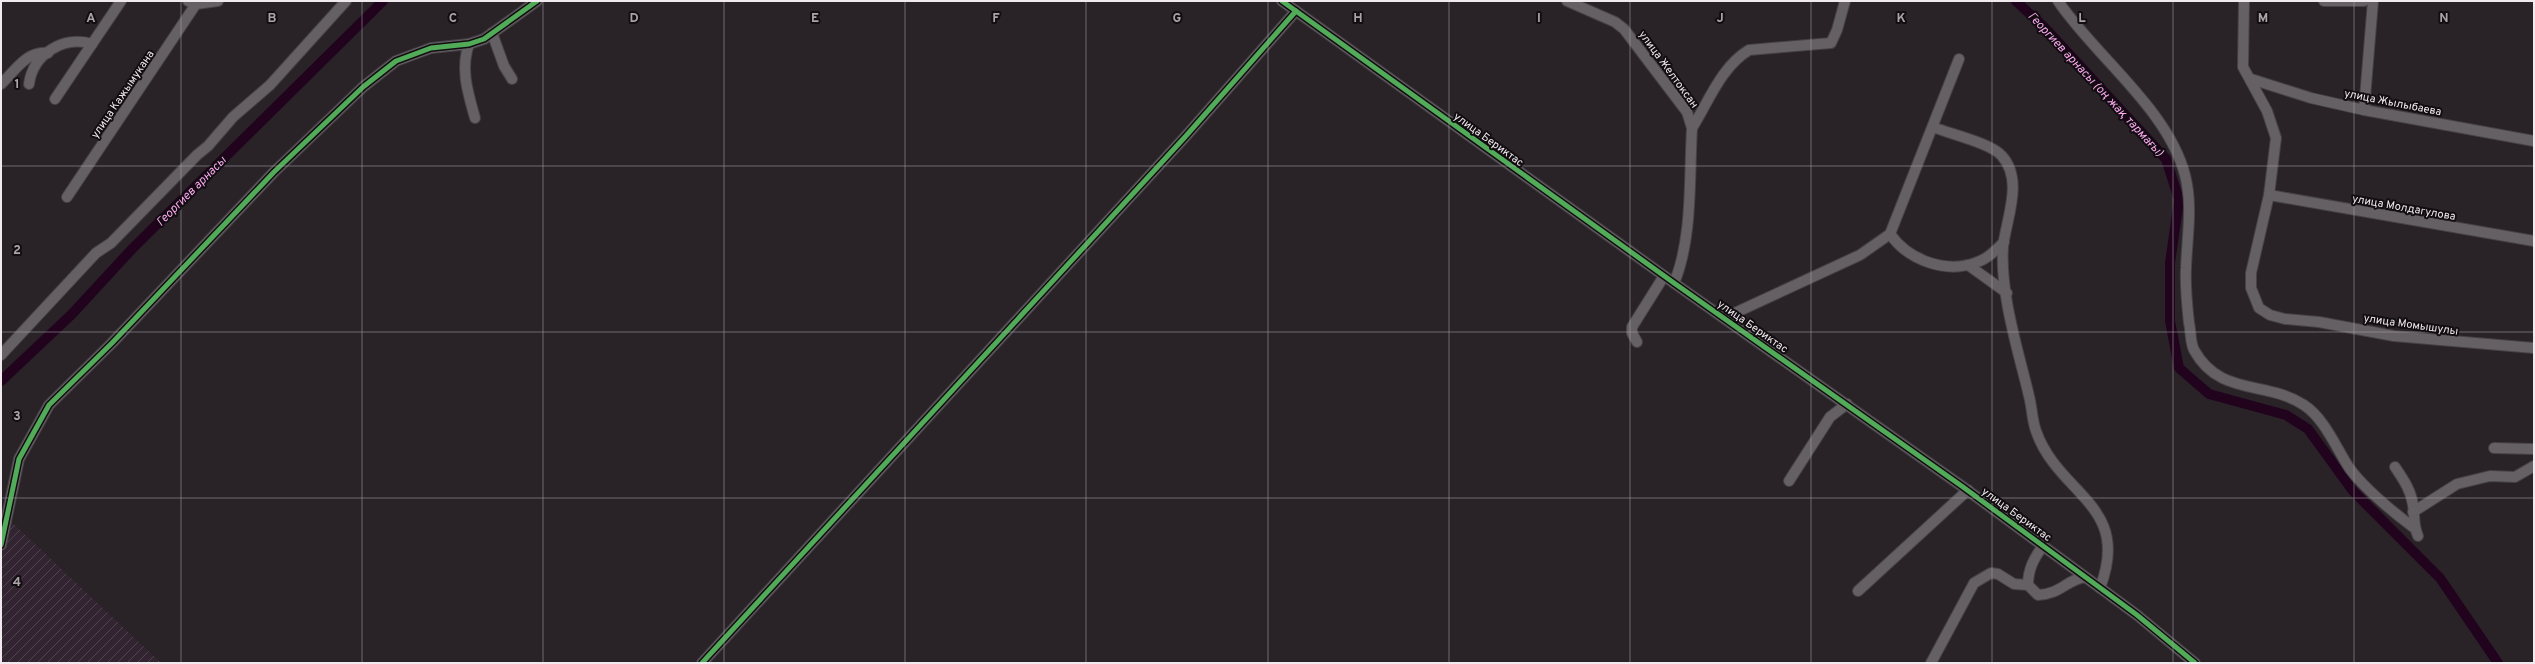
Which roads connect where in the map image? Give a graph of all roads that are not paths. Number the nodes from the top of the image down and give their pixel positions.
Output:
1 (121, 1) edge
2 (218, 1) edge
3 (346, 1) edge
4 (537, 1) edge
5 (1282, 1) edge
6 (1567, 1) edge
7 (1845, 1) edge
8 (2058, 1) edge
9 (2244, 1) edge
10 (2324, 1) edge
11 (2364, 1) edge
12 (2373, 1) edge
13 (192, 3) edge
14 (1296, 11) junction
15 (492, 33) junction
16 (92, 44) junction
17 (469, 44) junction
18 (48, 53) junction
19 (1959, 59) dead end
20 (512, 79) dead end
21 (2251, 79) junction
22 (1, 84) edge
23 (29, 84) dead end
24 (55, 99) dead end
25 (2364, 110) junction
26 (475, 118) dead end
27 (1692, 128) junction
28 (1933, 128) junction
29 (2534, 141) edge
30 (2269, 195) junction
31 (67, 197) dead end
32 (1890, 234) junction
33 (2534, 241) edge
34 (2004, 242) junction
35 (1968, 265) junction
36 (1664, 276) junction
37 (1674, 283) junction
38 (2007, 293) junction
39 (1724, 318) junction
40 (1638, 342) dead end
41 (2534, 348) edge
42 (1, 355) edge
43 (1847, 404) junction
44 (2494, 448) dead end
45 (2534, 448) edge
46 (2534, 466) edge
47 (2395, 467) dead end
48 (1789, 481) dead end
49 (1968, 490) junction
50 (2413, 512) junction
51 (2413, 527) junction
52 (2418, 536) dead end
53 (1, 545) edge
54 (2043, 546) junction
55 (2085, 577) junction
56 (2028, 586) junction
57 (2100, 588) junction
58 (1858, 591) dead end
59 (702, 663) edge
60 (1931, 663) edge
61 (2195, 663) edge

1 - 16 street
2 - 13 street
3 - 42 street
4 - 15 street
5 - 14 street, улица Бериктас
6 - 27 street, улица Желтоксан
7 - 27 street
8 - 51 street
9 - 21 street, улица Момышулы
10 - 11 street
12 - 25 street, улица Жылыбаева
13 - 31 street, улица Кажымукана
14 - 36 street, улица Бериктас
14 - 59 street
15 - 17 street
15 - 20 street
16 - 18 street
16 - 24 street
17 - 26 street
17 - 53 street
18 - 22 street
18 - 23 street
19 - 28 street
21 - 25 street, улица Жылыбаева
21 - 30 street, улица Момышулы
25 - 29 street, улица Жылыбаева
27 - 37 street, улица Желтоксан
28 - 32 street
28 - 34 street
30 - 33 street, улица Молдагулова
30 - 41 street, улица Момышулы
32 - 35 street
32 - 39 street
34 - 35 street
34 - 38 street
35 - 38 street
36 - 37 street, улица Бериктас
36 - 40 street
37 - 39 street, улица Бериктас
38 - 57 street
39 - 43 street, улица Бериктас
43 - 48 street
43 - 49 street, улица Бериктас
44 - 45 street
46 - 50 street
47 - 50 street
49 - 54 street, улица Бериктас
49 - 58 street
50 - 51 street
51 - 52 street
54 - 55 street, улица Бериктас
54 - 56 street
55 - 56 street
55 - 57 street, улица Бериктас
56 - 60 street
57 - 61 street, улица Бериктас

